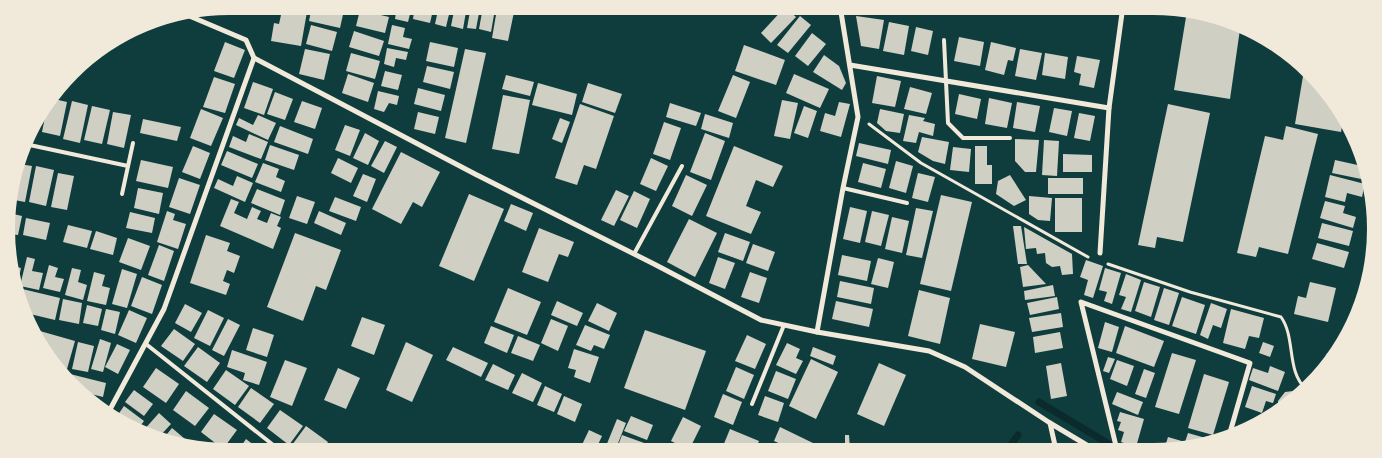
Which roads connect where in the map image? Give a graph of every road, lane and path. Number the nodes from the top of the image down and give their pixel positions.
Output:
1 (842, 15) edge
2 (1122, 15) edge
3 (194, 18) edge
4 (944, 40) dead end
5 (254, 58) junction
6 (850, 65) junction
7 (946, 81) junction
8 (1109, 108) junction
9 (1010, 138) dead end
10 (132, 143) dead end
11 (32, 145) edge
12 (128, 166) junction
13 (682, 166) dead end
14 (843, 188) junction
15 (122, 194) dead end
16 (907, 203) dead end
17 (1100, 253) dead end
18 (634, 254) junction
19 (784, 325) junction
20 (816, 332) junction
21 (146, 344) junction
22 (752, 404) dead end
23 (111, 408) edge
24 (1050, 423) junction
25 (1231, 428) edge
26 (271, 443) edge
27 (1054, 443) edge
28 (1083, 443) edge
29 (1115, 443) edge

1 - 6 street
2 - 8 street
3 - 5 street
4 - 7 lane
5 - 18 street
5 - 21 street
6 - 7 street
6 - 14 street
7 - 8 street
7 - 9 lane
8 - 17 street
10 - 12 lane
11 - 12 lane
12 - 15 lane
13 - 18 lane
14 - 16 lane
14 - 20 street
18 - 19 street
19 - 20 street
19 - 22 lane
20 - 24 street
21 - 23 street
21 - 26 lane
24 - 27 street
24 - 28 street
25 - 29 street

